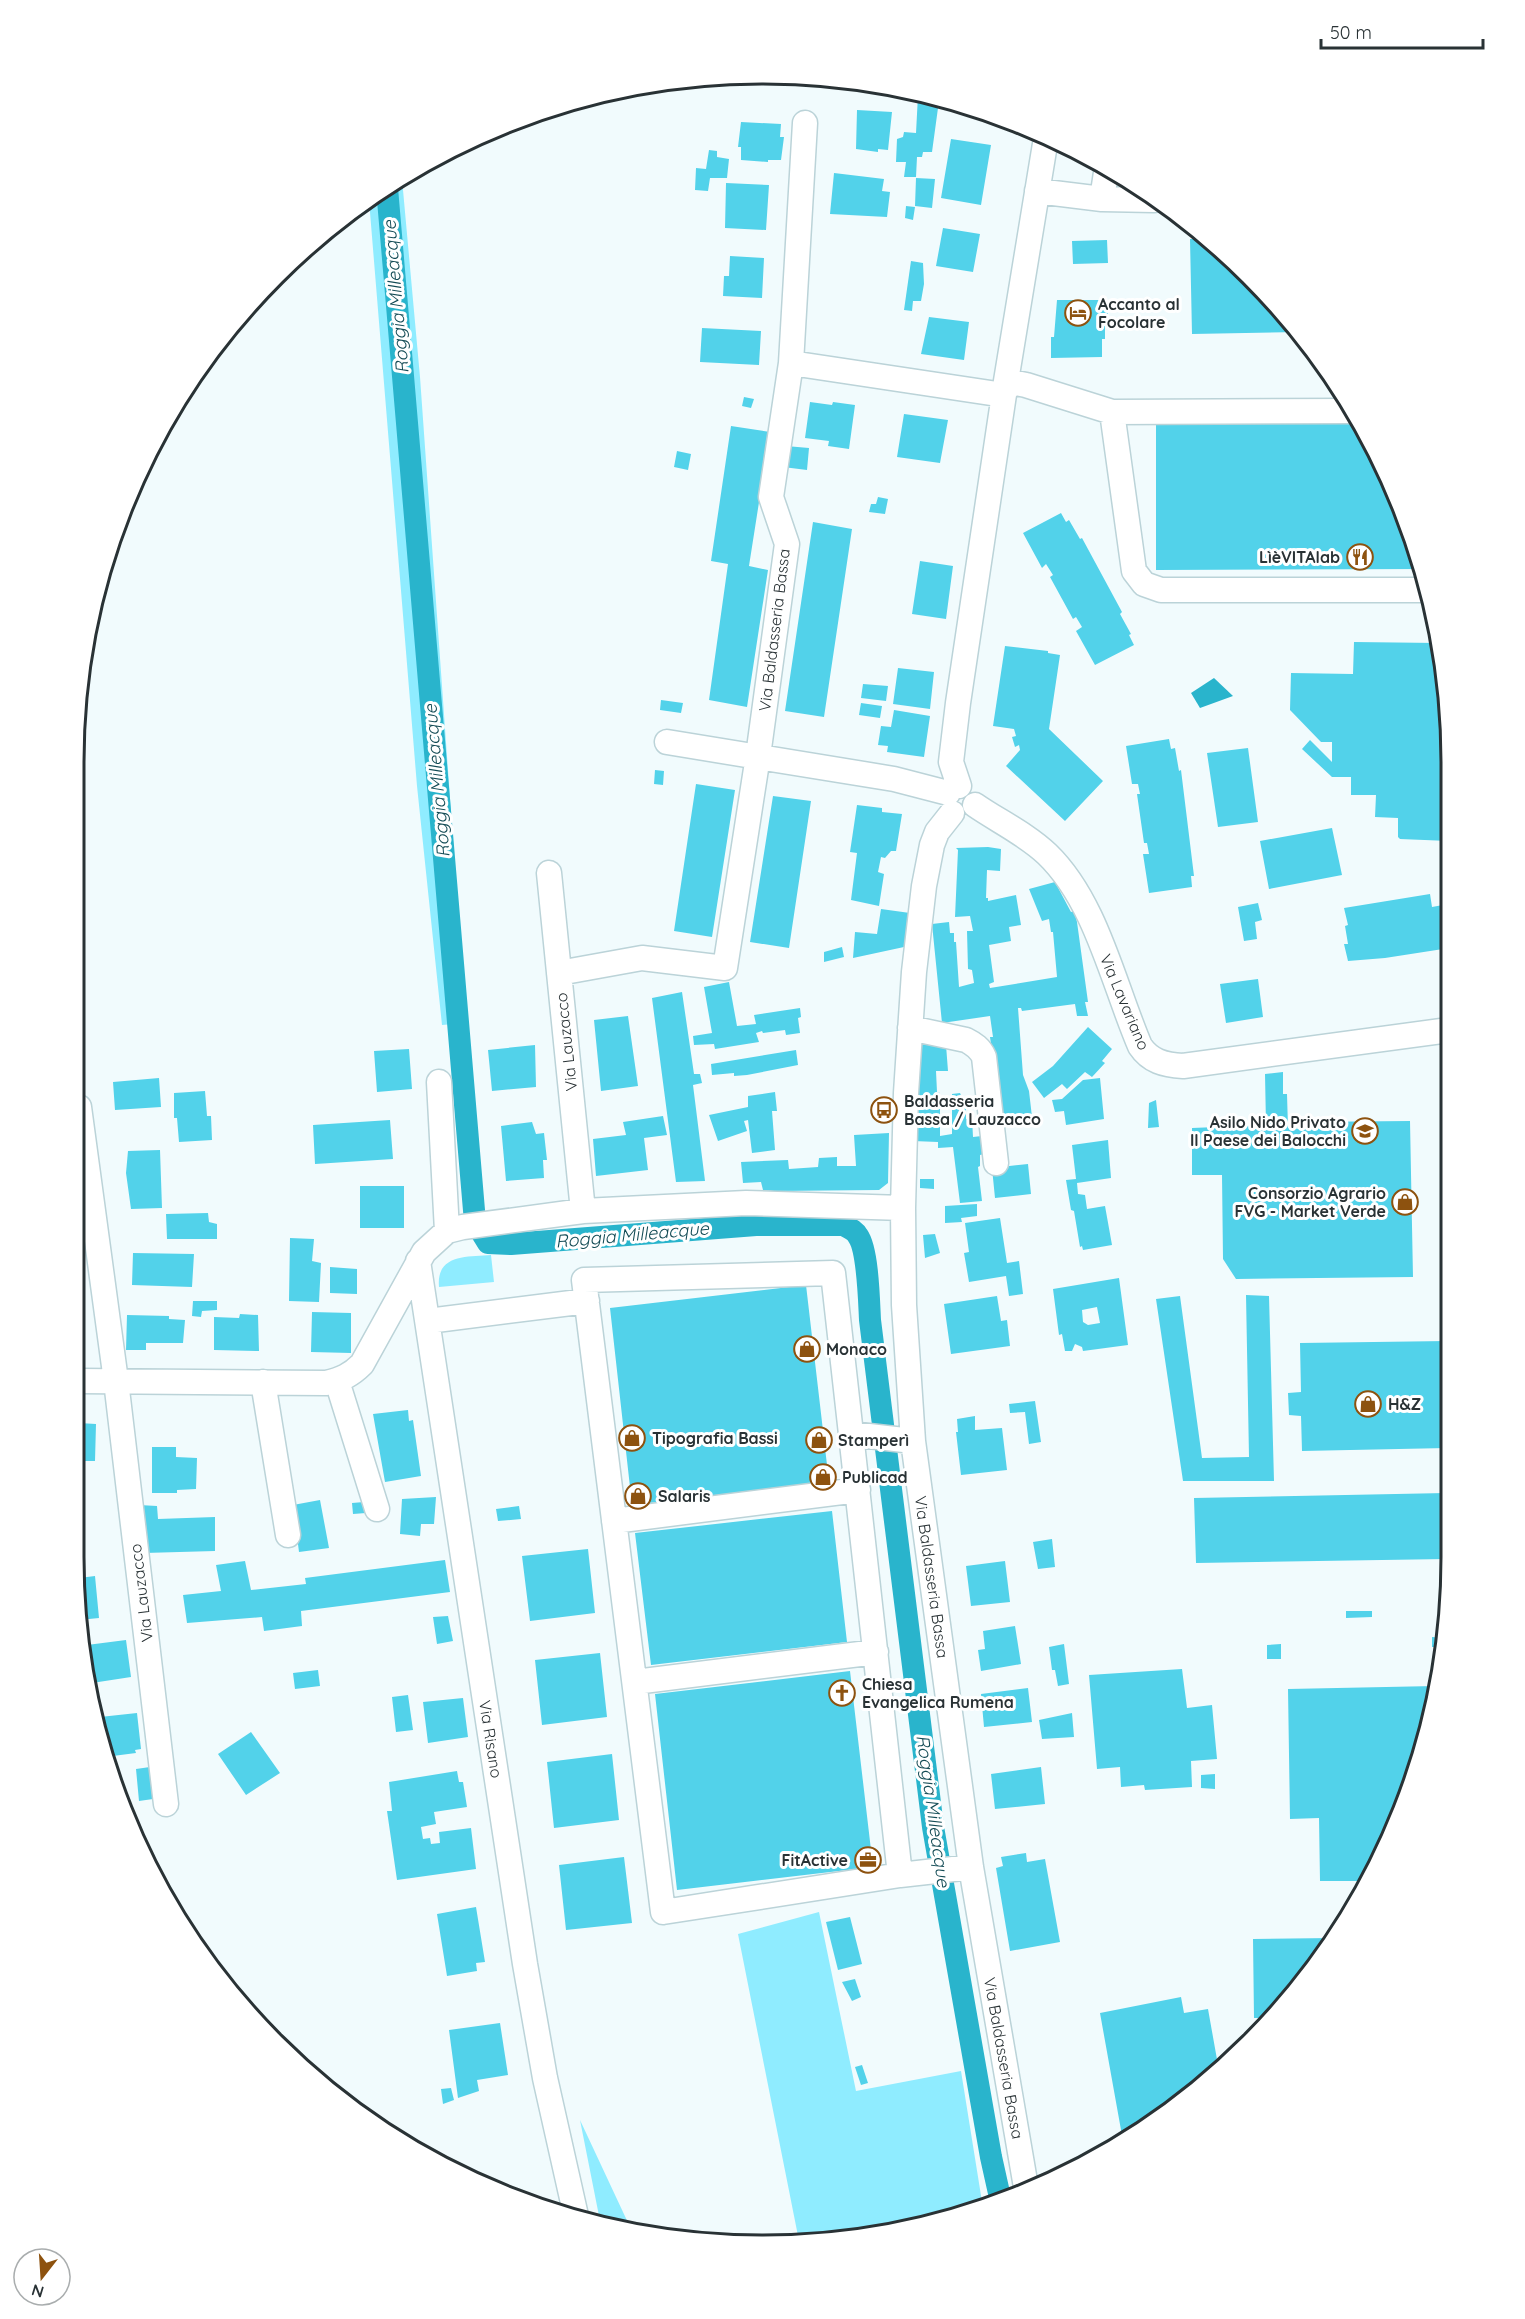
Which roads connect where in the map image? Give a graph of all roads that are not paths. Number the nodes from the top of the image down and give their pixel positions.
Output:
1 (805, 123) dead end
2 (1045, 146) edge
3 (1105, 177) edge
4 (1037, 191) junction
5 (1102, 199) junction
6 (1142, 200) edge
7 (791, 363) junction
8 (1005, 388) junction
9 (1343, 411) edge
10 (1112, 412) junction
11 (1419, 590) edge
12 (667, 742) dead end
13 (758, 756) junction
14 (953, 798) junction
15 (549, 873) dead end
16 (559, 973) junction
17 (910, 1028) junction
18 (1441, 1031) edge
19 (439, 1082) dead end
20 (84, 1130) edge
21 (996, 1163) dead end
22 (903, 1208) junction
23 (583, 1211) junction
24 (455, 1229) junction
25 (418, 1261) junction
26 (586, 1301) junction
27 (428, 1321) junction
28 (84, 1381) edge
29 (116, 1381) junction
30 (337, 1381) junction
31 (263, 1382) junction
32 (851, 1434) junction
33 (907, 1440) junction
34 (858, 1491) junction
35 (377, 1509) dead end
36 (614, 1521) junction
37 (288, 1535) dead end
38 (876, 1652) junction
39 (634, 1682) junction
40 (166, 1804) dead end
41 (963, 1868) junction
42 (900, 1875) junction
43 (1025, 2182) edge
44 (574, 2208) edge

1 - 7 street, Via Baldasseria Bassa
2 - 4 street
3 - 5 street
4 - 5 street
4 - 8 street
5 - 6 street
7 - 8 street
7 - 13 street, Via Baldasseria Bassa
8 - 10 street
8 - 14 street
9 - 10 street
10 - 11 street
12 - 13 street
13 - 14 street
13 - 16 street, Via Baldasseria Bassa
14 - 17 street, Via Baldasseria Bassa
14 - 18 street, Via Lavariano
15 - 16 street, Via Lauzacco
16 - 23 street, Via Lauzacco
17 - 21 street
17 - 22 street, Via Baldasseria Bassa
19 - 24 street
20 - 29 street, Via Lauzacco
22 - 23 street
22 - 33 street, Via Baldasseria Bassa
23 - 24 street
24 - 25 street
25 - 27 street, Via Risano
25 - 30 street
26 - 27 street
26 - 32 street
26 - 36 street
27 - 44 street, Via Risano
28 - 29 street
29 - 31 street
29 - 40 street, Via Lauzacco
30 - 31 street
30 - 35 street
31 - 37 street
32 - 33 street
32 - 34 street
33 - 41 street, Via Baldasseria Bassa
34 - 36 street
34 - 38 street
36 - 39 street
38 - 39 street
38 - 42 street
39 - 42 street
41 - 42 street
41 - 43 street, Via Baldasseria Bassa

